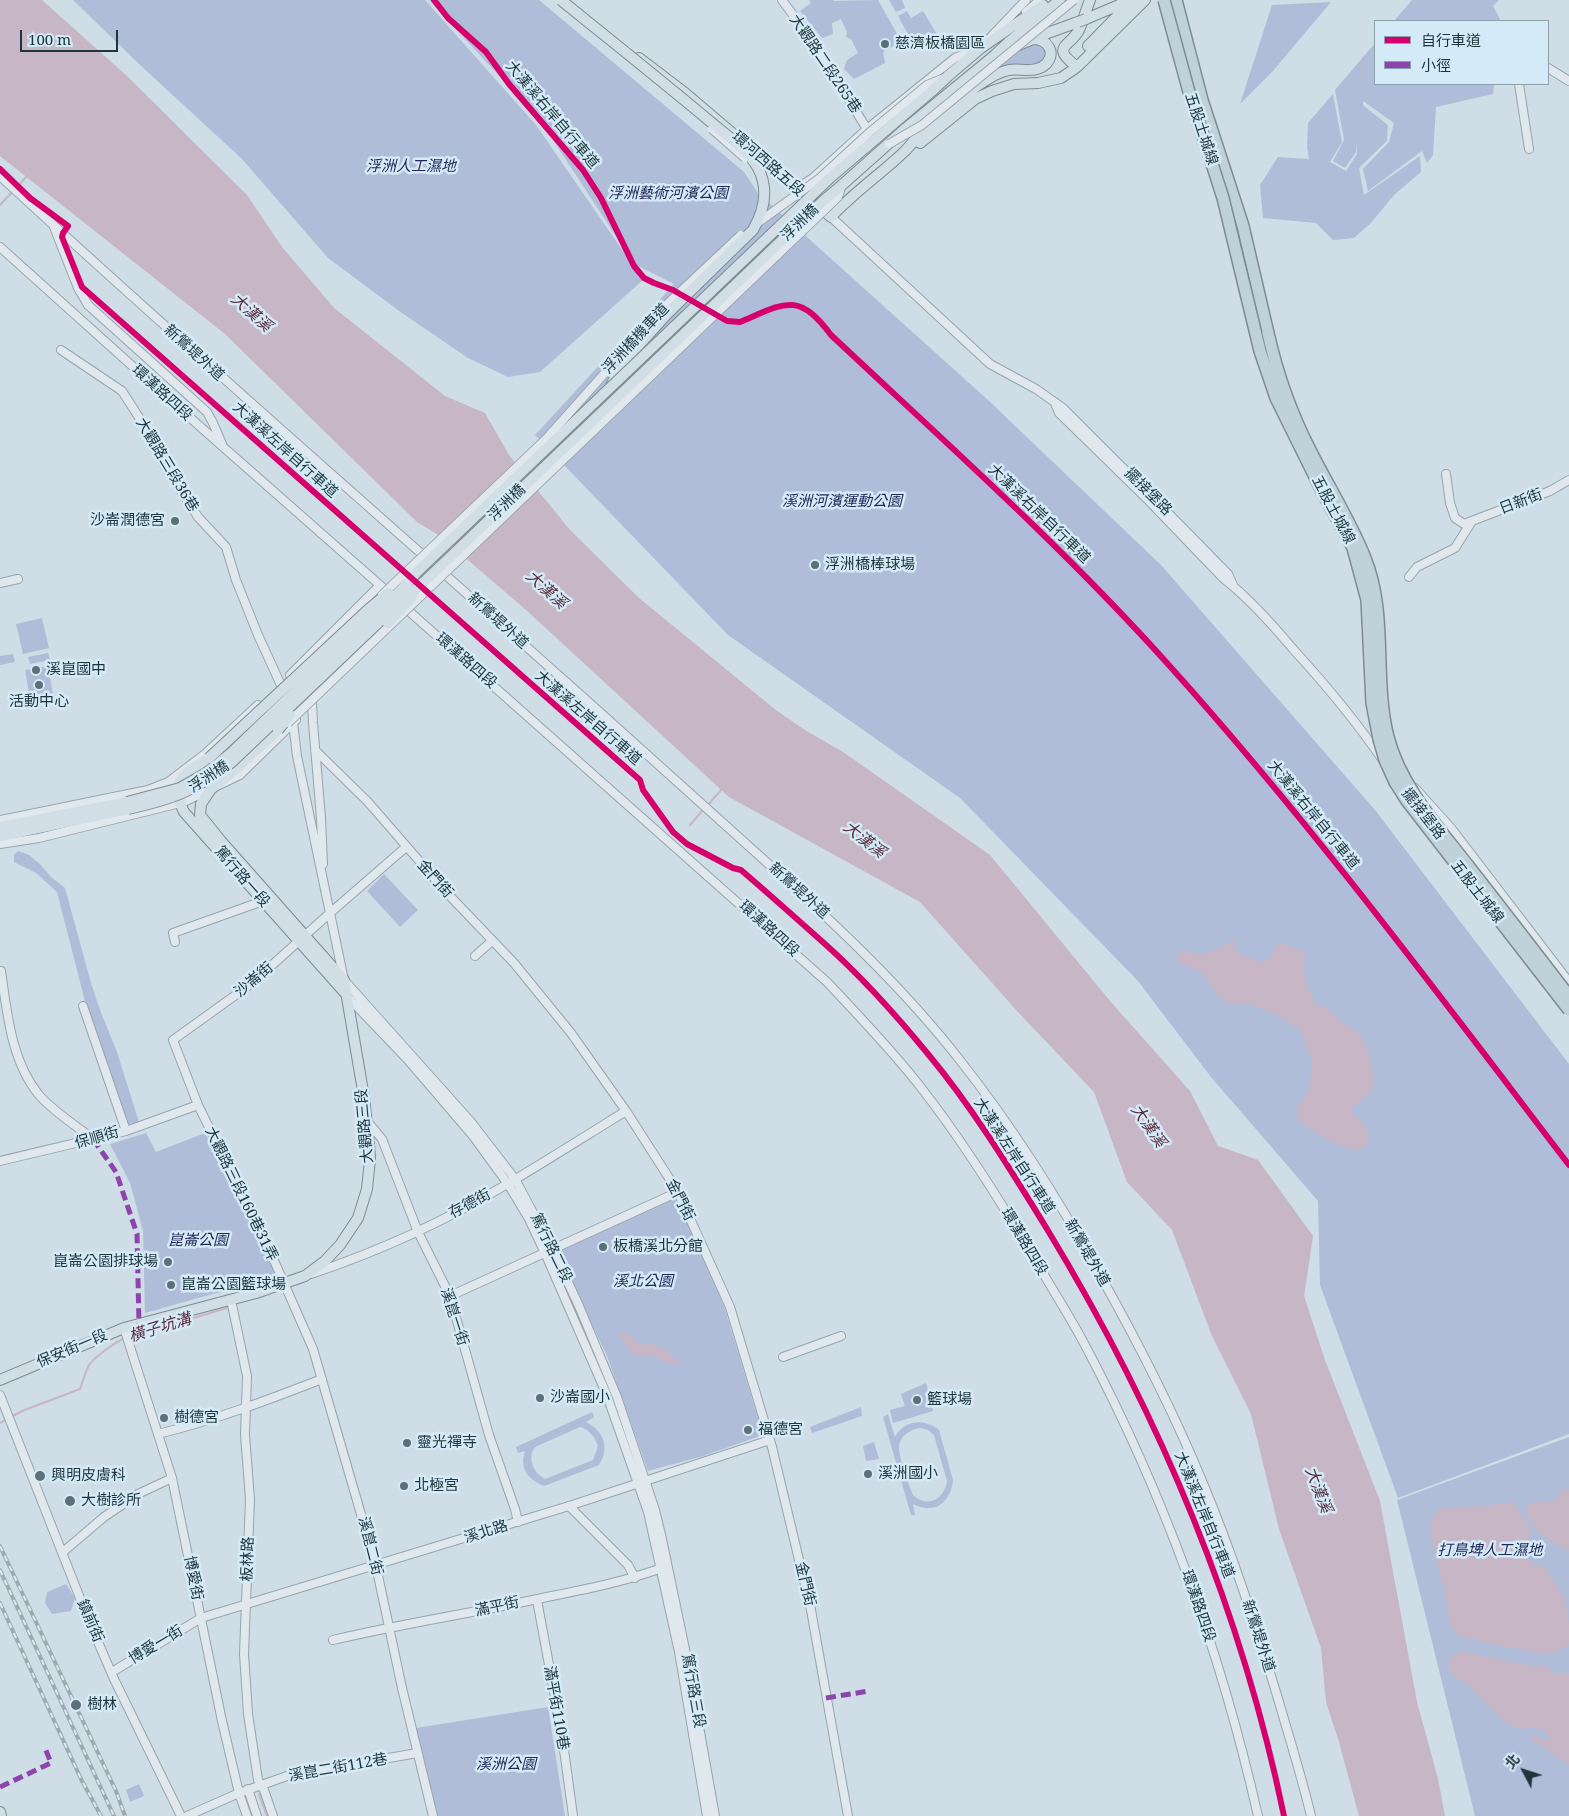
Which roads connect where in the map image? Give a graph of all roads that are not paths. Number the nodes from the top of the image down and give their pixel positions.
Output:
1 (554, 0) edge
2 (561, 0) edge
3 (566, 0) edge
4 (782, 0) edge
5 (1026, 0) edge
6 (1040, 0) edge
7 (1060, 0) edge
8 (1074, 0) edge
9 (1090, 0) edge
10 (1127, 0) edge
11 (1132, 0) edge
12 (1145, 0) edge
13 (1164, 0) edge
14 (1176, 0) edge
15 (1050, 4) edge
16 (1030, 12) junction
17 (1033, 39) junction
18 (981, 48) junction
19 (996, 55) junction
20 (1074, 65) junction
21 (1549, 69) edge
22 (948, 76) junction
23 (1569, 81) edge
24 (1519, 85) edge
25 (932, 128) junction
26 (867, 129) junction
27 (889, 144) junction
28 (1529, 149) dead end
29 (2, 178) edge
30 (842, 185) junction
31 (796, 189) junction
32 (830, 217) junction
33 (54, 226) junction
34 (0, 246) edge
35 (638, 336) junction
36 (61, 350) dead end
37 (610, 388) junction
38 (1036, 389) joint
39 (222, 446) junction
40 (1446, 474) dead end
41 (1569, 480) edge
42 (1472, 521) junction
43 (417, 572) junction
44 (1410, 576) dead end
45 (18, 579) dead end
46 (425, 581) junction
47 (0, 582) edge
48 (380, 585) junction
49 (370, 608) junction
50 (409, 612) junction
51 (342, 626) junction
52 (369, 650) junction
53 (281, 685) junction
54 (312, 704) junction
55 (294, 722) junction
56 (278, 730) junction
57 (1371, 744) junction
58 (315, 750) junction
59 (182, 775) junction
60 (167, 783) junction
61 (211, 789) junction
62 (148, 790) junction
63 (320, 802) junction
64 (180, 804) junction
65 (127, 805) junction
66 (308, 806) junction
67 (0, 820) edge
68 (0, 827) edge
69 (17, 828) junction
70 (55, 834) junction
71 (0, 836) edge
72 (0, 844) edge
73 (406, 847) junction
74 (324, 878) junction
75 (263, 901) junction
76 (330, 913) junction
77 (302, 939) junction
78 (492, 941) junction
79 (175, 942) dead end
80 (475, 956) dead end
81 (1, 971) edge
82 (344, 980) junction
83 (1569, 982) edge
84 (346, 994) junction
85 (1569, 996) edge
86 (1569, 1002) edge
87 (83, 1006) dead end
88 (1569, 1010) edge
89 (173, 1040) joint
90 (198, 1105) junction
91 (626, 1111) junction
92 (367, 1121) junction
93 (126, 1131) junction
94 (93, 1139) junction
95 (0, 1161) edge
96 (512, 1182) junction
97 (678, 1192) junction
98 (418, 1232) junction
99 (549, 1251) junction
100 (305, 1276) junction
101 (284, 1283) junction
102 (450, 1296) junction
103 (231, 1300) junction
104 (125, 1329) junction
105 (841, 1336) dead end
106 (783, 1357) dead end
107 (322, 1379) junction
108 (0, 1380) edge
109 (0, 1395) edge
110 (246, 1408) junction
111 (158, 1434) junction
112 (770, 1440) junction
113 (172, 1478) junction
114 (641, 1481) junction
115 (569, 1506) junction
116 (518, 1522) junction
117 (63, 1552) junction
118 (376, 1566) junction
119 (668, 1567) joint
120 (659, 1569) junction
121 (635, 1578) junction
122 (537, 1600) junction
123 (246, 1605) junction
124 (201, 1618) junction
125 (389, 1627) junction
126 (333, 1640) dead end
127 (112, 1672) junction
128 (417, 1754) junction
129 (260, 1786) junction
130 (248, 1789) junction
131 (239, 1792) junction
132 (0, 1812) edge
133 (1, 1816) edge
134 (181, 1816) edge
135 (187, 1816) edge
136 (247, 1816) edge
137 (257, 1816) edge
138 (273, 1816) edge
139 (434, 1816) edge
140 (573, 1816) edge
141 (707, 1816) edge
142 (715, 1816) edge
143 (848, 1816) edge
144 (1258, 1816) edge
145 (1311, 1816) edge

1 - 35 street, bridge
2 - 37 main road, 浮洲橋, bridge
3 - 31 main road, 環河西路五段
4 - 26 street, 大觀路二段265巷
5 - 18 street
6 - 16 street
7 - 15 main road
8 - 27 street, bridge
9 - 20 main road
10 - 17 main road
11 - 20 main road
12 - 20 main road
13 - 88 highway, 五股土城線, bridge
14 - 85 highway, 五股土城線, bridge
15 - 16 main road, 浮洲橋
15 - 19 main road
16 - 18 main road, 浮洲橋
17 - 19 main road
17 - 25 main road
18 - 22 main road, 浮洲橋
18 - 26 street
19 - 27 main road, 浮洲橋, bridge
20 - 25 main road
21 - 23 street
22 - 35 street, 浮洲橋機車道, bridge
22 - 37 main road, 浮洲橋, bridge
24 - 28 street
25 - 32 main road
26 - 31 street
27 - 30 main road, 浮洲橋
29 - 33 street, 新鶯堤外道
30 - 46 main road, 浮洲橋, bridge
30 - 56 street, bridge
31 - 32 main road, 環河西路五段
32 - 38 street, 環河西路五段
33 - 39 street
33 - 145 street, 新鶯堤外道
34 - 39 street, 環漢路四段
35 - 49 street, 浮洲橋機車道, bridge
36 - 53 street, 大觀路三段36巷
37 - 43 main road, 浮洲橋, bridge
38 - 57 street, 擺接堡路
39 - 48 street, 環漢路四段
40 - 42 street
41 - 42 street, 日新街
42 - 44 street
43 - 49 main road, bridge
43 - 65 main road, 浮洲橋, bridge
45 - 47 street
46 - 56 main road, 篤行路一段, bridge
46 - 65 main road, 浮洲橋, bridge
48 - 50 street, 環漢路四段
48 - 51 street
49 - 59 main road, bridge
50 - 52 street
50 - 144 street, 環漢路四段
51 - 52 street
51 - 53 street
52 - 54 street
53 - 55 street, 大觀路三段36巷
53 - 60 street
54 - 55 street
54 - 58 street, 大觀路三段
55 - 61 street
55 - 66 street, 大觀路三段
56 - 61 main road, 篤行路一段
57 - 83 street, 擺接堡路
57 - 86 street, 擺接堡路
58 - 63 street, 大觀路三段
58 - 73 street, 金門街
59 - 60 street
59 - 64 main road
60 - 62 street
61 - 64 street
61 - 77 main road, 篤行路一段
62 - 67 street
62 - 69 street
63 - 66 street
63 - 74 street, 大觀路三段
64 - 70 street
64 - 75 main road, 篤行路一段
65 - 69 main road, 浮洲橋
66 - 74 street, 大觀路三段
68 - 69 main road
69 - 70 street
69 - 71 main road
70 - 72 street
73 - 76 street, 沙崙街
73 - 78 street, 金門街
74 - 76 street, 大觀路三段
75 - 77 main road, 篤行路一段
75 - 79 street
76 - 77 street, 沙崙街
76 - 82 street, 大觀路三段
77 - 82 main road, 篤行路一段
77 - 84 main road, 篤行路一段
77 - 89 street, 沙崙街
78 - 80 street
78 - 91 street, 金門街
81 - 94 street
82 - 84 main road, 大觀路三段
82 - 96 street, 篤行路二段
84 - 92 main road, 大觀路三段
84 - 96 street, 篤行路二段
87 - 93 street, 保順街
89 - 90 street, 大觀路三段160巷31弄
90 - 93 street
90 - 101 street, 大觀路三段160巷31弄
91 - 96 street, 存德街
91 - 97 street, 金門街
92 - 98 street, 溪崑一街
92 - 100 main road, 大觀路三段
93 - 94 street, 保順街
94 - 95 street, 保順街
96 - 98 street, 存德街
96 - 99 street, 篤行路二段
97 - 99 street
97 - 112 street, 金門街
98 - 100 street, 存德街
98 - 102 street, 溪崑一街
99 - 102 street
99 - 114 street, 篤行路二段
100 - 101 main road, 大觀路三段
101 - 103 main road, 大觀路三段
101 - 107 street, 溪崑二街
102 - 116 street, 溪崑一街
103 - 104 main road, 保安街一段
103 - 110 street, 板林路
104 - 108 main road, 保安街一段
104 - 111 street, 博愛街
105 - 106 street
107 - 110 street
107 - 118 street, 溪崑二街
109 - 117 street, 鎮前街
110 - 111 street
110 - 123 street, 板林路
111 - 113 street, 博愛街
112 - 114 street, 溪北路
112 - 143 street, 金門街
113 - 117 street
113 - 124 street, 博愛街
114 - 115 street, 溪北路
114 - 119 street, 篤行路二段
114 - 120 street, 篤行路二段
115 - 116 street, 溪北路
115 - 121 street
116 - 118 street, 溪北路
117 - 127 street, 鎮前街
118 - 123 street, 溪北路
118 - 125 street, 溪崑二街
119 - 142 street, 篤行路三段
120 - 121 street, 滿平街
120 - 141 street, 篤行路三段
121 - 122 street, 滿平街
122 - 125 street, 滿平街
122 - 140 street, 滿平街110巷
123 - 124 street, 溪北路
123 - 129 street, 板林路
124 - 127 street, 博愛一街
124 - 131 street, 博愛街
125 - 126 street, 滿平街
125 - 128 street, 溪崑二街
127 - 134 street, 鎮前街
128 - 129 street, 溪崑二街112巷
128 - 139 street, 溪崑二街
129 - 130 street, 溪崑二街112巷
129 - 138 street, 板林路
130 - 131 street, 溪崑二街112巷
130 - 137 street
131 - 135 street, 溪崑二街112巷
131 - 136 street, 博愛街
132 - 133 main road

